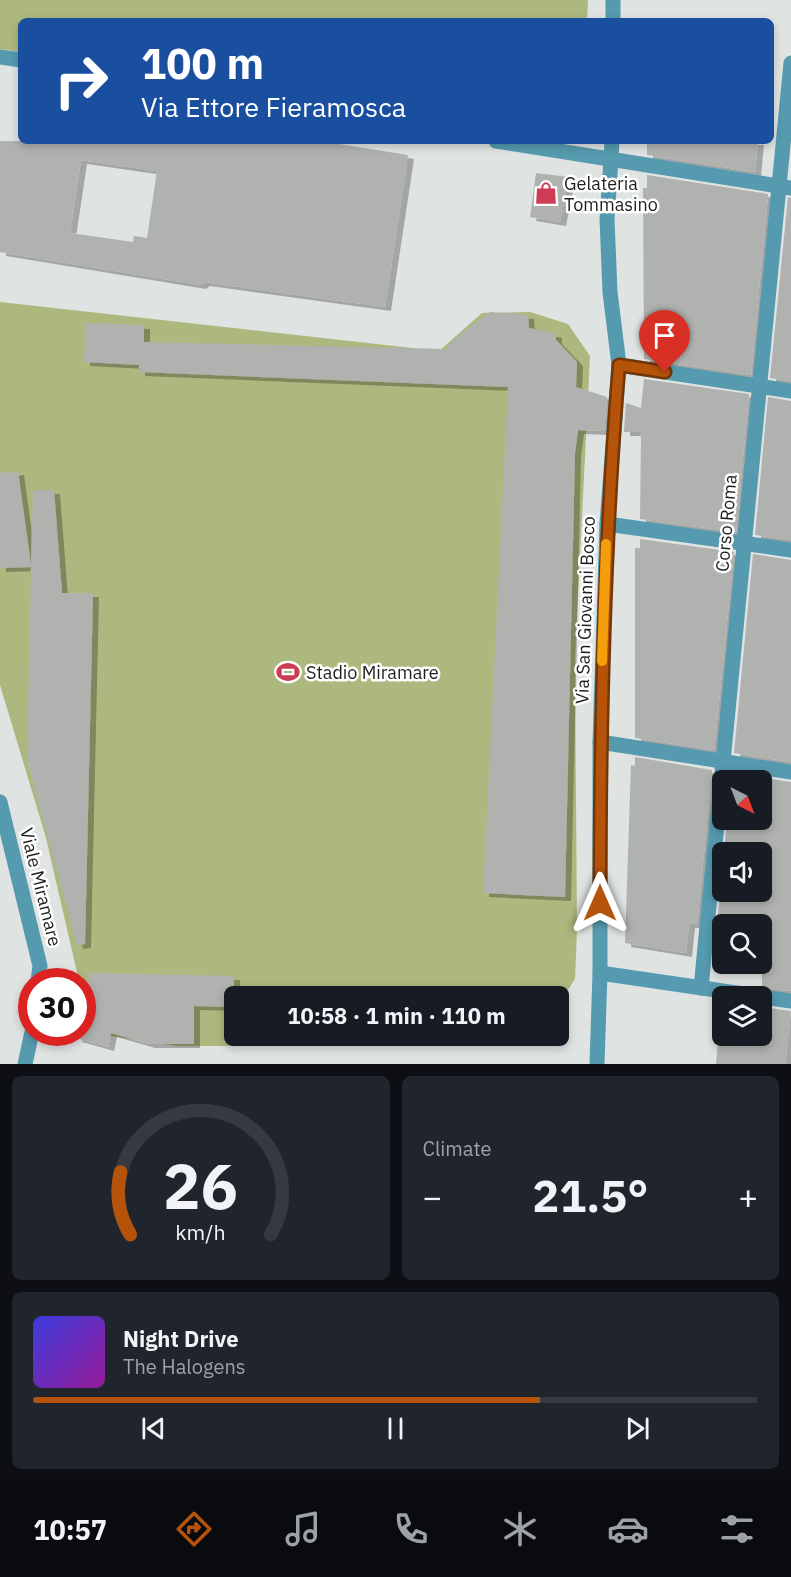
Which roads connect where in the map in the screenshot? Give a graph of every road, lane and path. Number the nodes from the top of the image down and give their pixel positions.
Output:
1 (613, 0) edge
2 (613, 18) edge
3 (0, 57) edge
4 (18, 60) edge
5 (791, 63) edge
6 (515, 144) edge
7 (612, 144) edge
8 (611, 159) junction
9 (785, 187) edge
10 (619, 365) junction
11 (758, 386) junction
12 (791, 391) edge
13 (607, 524) junction
14 (744, 543) junction
15 (791, 550) edge
16 (600, 742) junction
17 (723, 761) junction
18 (791, 772) edge
19 (0, 802) edge
20 (40, 968) edge
21 (600, 973) junction
22 (701, 988) junction
23 (712, 990) edge
24 (772, 998) edge
25 (791, 1001) edge
26 (29, 1046) edge
27 (25, 1064) edge
28 (597, 1064) edge

1 - 2 street
3 - 4 street
5 - 9 street, Corso Roma
6 - 8 street
7 - 8 street, Via San Giovanni Bosco
8 - 9 street
8 - 10 street, Via San Giovanni Bosco
9 - 11 street, Corso Roma
10 - 11 street
10 - 13 street, Via San Giovanni Bosco
11 - 12 street
11 - 14 street, Corso Roma
13 - 14 street
13 - 16 street, Via San Giovanni Bosco
14 - 15 street
14 - 17 street, Corso Roma
16 - 17 street
16 - 21 street, Via San Giovanni Bosco
17 - 18 street
17 - 22 street, Corso Roma
19 - 20 street, Viale Miramare
21 - 22 street
21 - 28 street, Via San Giovanni Bosco
22 - 23 street
24 - 25 street
26 - 27 street

